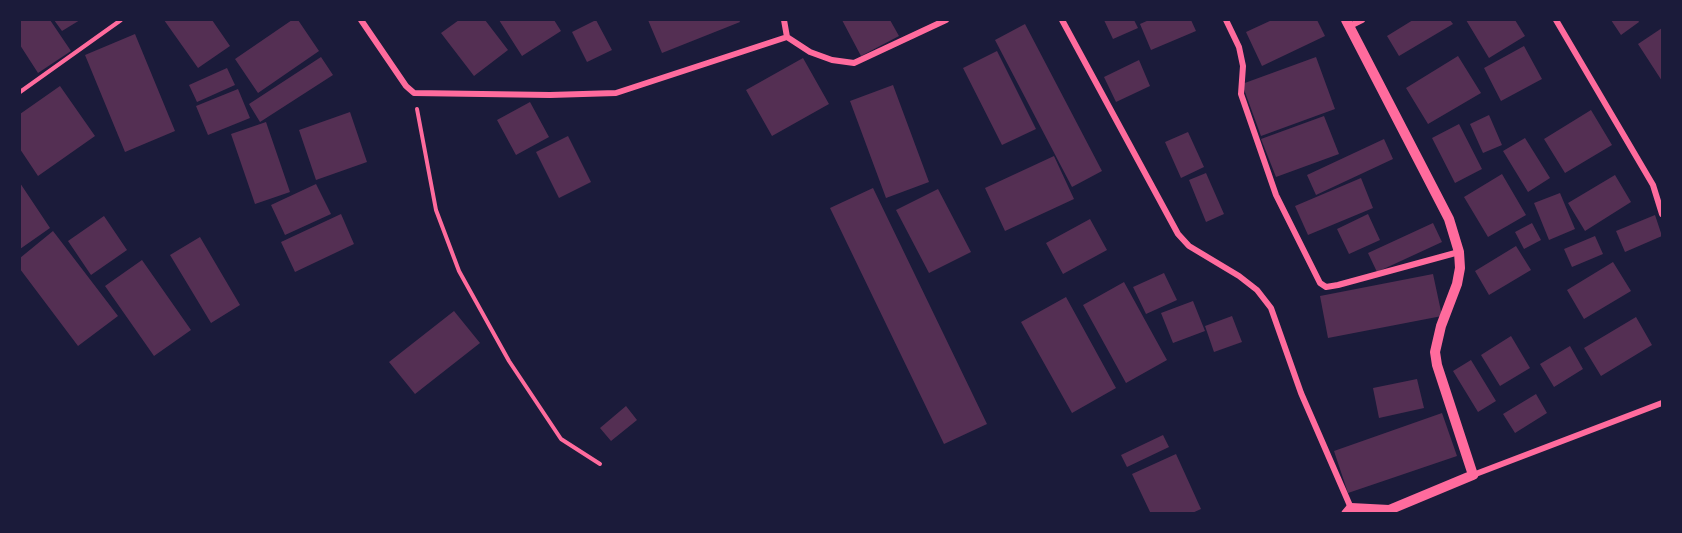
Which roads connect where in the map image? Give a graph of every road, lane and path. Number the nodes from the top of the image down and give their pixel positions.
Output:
1 (121, 20) edge
2 (361, 20) edge
3 (784, 20) edge
4 (946, 20) edge
5 (1062, 20) edge
6 (1226, 20) edge
7 (1362, 20) edge
8 (1556, 20) edge
9 (1348, 23) edge
10 (787, 37) junction
11 (20, 92) edge
12 (414, 93) junction
13 (1662, 214) edge
14 (1459, 252) junction
15 (1662, 403) edge
16 (600, 464) dead end
17 (1473, 475) junction
18 (1348, 511) edge

1 - 11 path
2 - 12 street
3 - 10 street
4 - 10 street
5 - 18 street
6 - 14 street
7 - 9 street
8 - 13 street
9 - 14 street
10 - 12 street
12 - 16 path
14 - 17 street
15 - 17 street
17 - 18 street

